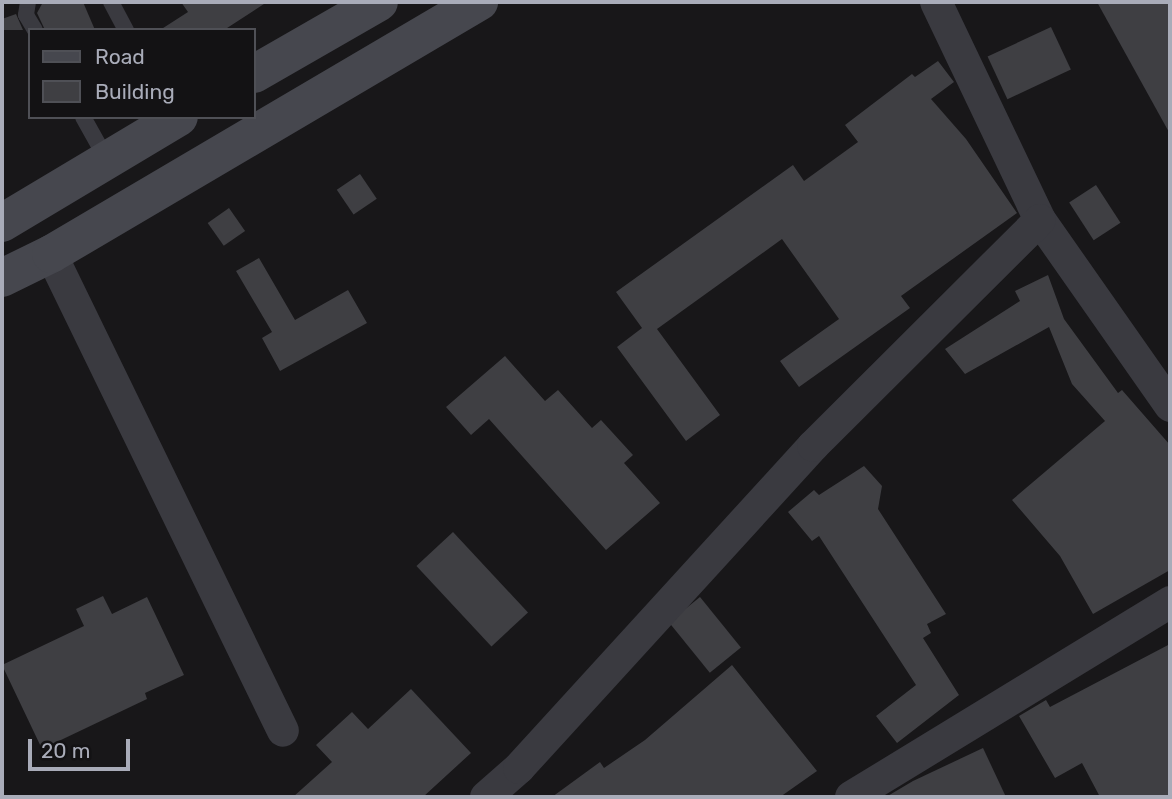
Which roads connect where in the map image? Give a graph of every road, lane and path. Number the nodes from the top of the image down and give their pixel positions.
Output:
1 (28, 2) edge
2 (111, 2) edge
3 (379, 2) edge
4 (479, 2) edge
5 (936, 2) edge
6 (33, 28) edge
7 (125, 28) edge
8 (256, 73) edge
9 (84, 119) edge
10 (173, 119) edge
11 (107, 160) junction
12 (1040, 220) junction
13 (2, 223) edge
14 (51, 254) junction
15 (2, 278) edge
16 (1170, 406) edge
17 (1170, 602) edge
18 (283, 731) dead end
19 (486, 797) edge
20 (851, 797) edge

1 - 6 lane
2 - 7 lane
3 - 8 main road
4 - 14 main road
5 - 12 street
9 - 11 lane
10 - 11 main road
11 - 13 main road
12 - 16 street
12 - 19 street
14 - 15 main road
14 - 18 street
17 - 20 street

